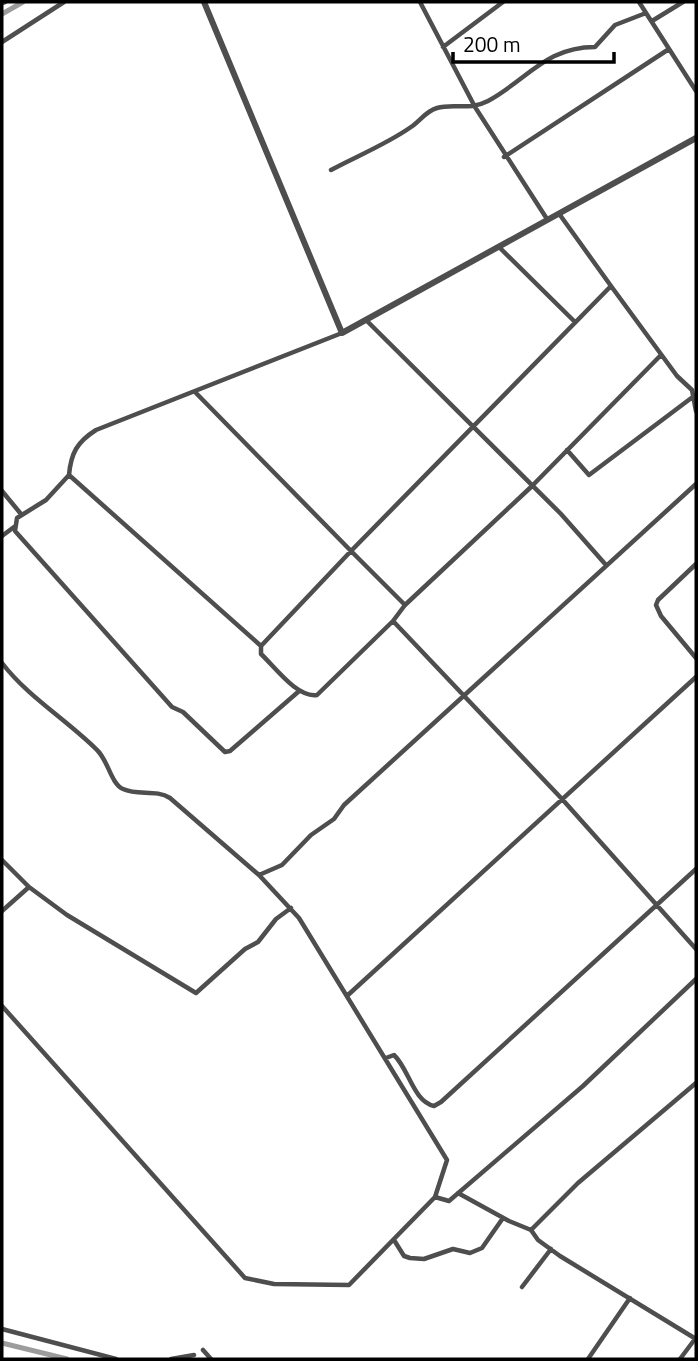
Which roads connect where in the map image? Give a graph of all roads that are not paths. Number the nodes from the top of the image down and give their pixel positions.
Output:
1 (64, 2) edge
2 (204, 2) edge
3 (420, 2) edge
4 (503, 2) edge
5 (639, 2) edge
6 (683, 2) edge
7 (646, 13) junction
8 (652, 21) junction
9 (2, 42) edge
10 (443, 47) junction
11 (669, 49) junction
12 (696, 91) edge
13 (474, 106) junction
14 (696, 138) edge
15 (504, 157) junction
16 (331, 170) dead end
17 (559, 215) junction
18 (547, 219) junction
19 (499, 247) junction
20 (611, 286) junction
21 (366, 320) junction
22 (575, 322) junction
23 (342, 333) junction
24 (661, 355) junction
25 (196, 393) junction
26 (694, 396) junction
27 (696, 411) edge
28 (472, 427) junction
29 (567, 450) junction
30 (69, 475) junction
31 (696, 484) edge
32 (531, 486) junction
33 (2, 491) edge
34 (21, 514) junction
35 (14, 527) junction
36 (2, 536) edge
37 (351, 551) junction
38 (696, 564) edge
39 (606, 565) junction
40 (405, 605) junction
41 (393, 621) junction
42 (261, 646) junction
43 (696, 658) edge
44 (2, 663) edge
45 (696, 677) edge
46 (298, 692) dead end
47 (464, 696) junction
48 (562, 799) junction
49 (2, 860) edge
50 (696, 869) edge
51 (259, 874) junction
52 (29, 887) junction
53 (658, 905) junction
54 (291, 908) junction
55 (2, 911) edge
56 (696, 949) edge
57 (696, 979) edge
58 (348, 995) junction
59 (2, 1006) edge
60 (386, 1058) junction
61 (696, 1083) edge
62 (458, 1193) junction
63 (435, 1198) junction
64 (503, 1218) junction
65 (531, 1230) junction
66 (394, 1240) junction
67 (551, 1249) junction
68 (522, 1287) dead end
69 (630, 1298) junction
70 (2, 1329) edge
71 (695, 1339) edge
72 (203, 1350) dead end
73 (194, 1355) dead end
74 (116, 1359) edge
75 (171, 1359) edge
76 (211, 1359) edge
77 (588, 1359) edge
78 (680, 1359) edge

1 - 9 street
2 - 23 street
3 - 10 street
4 - 10 street
5 - 7 street
6 - 8 street
7 - 8 street
7 - 13 street
8 - 11 street
10 - 13 street
11 - 12 street
11 - 15 street
13 - 15 street
13 - 16 street
14 - 17 street
15 - 18 street
17 - 18 street
17 - 20 street
18 - 19 street
19 - 21 street
19 - 22 street
20 - 22 street
20 - 24 street
21 - 23 street
21 - 28 street
22 - 28 street
23 - 25 street
24 - 26 street
24 - 29 street
25 - 30 street
25 - 37 street
26 - 27 street
26 - 29 street
28 - 32 street
28 - 37 street
29 - 32 street
30 - 34 street
30 - 42 street
31 - 39 street
32 - 39 street
32 - 40 street
33 - 34 street
34 - 35 street
35 - 36 street
35 - 46 street
37 - 40 street
37 - 42 street
38 - 43 street
39 - 47 street
40 - 41 street
41 - 42 street
41 - 47 street
44 - 51 street
45 - 48 street
47 - 48 street
47 - 51 street
48 - 53 street
48 - 58 street
49 - 52 street
50 - 53 street
51 - 54 street
52 - 54 street
52 - 55 street
53 - 56 street
53 - 60 street
54 - 58 street
57 - 62 street
58 - 60 street
59 - 66 street
60 - 63 street
61 - 65 street
62 - 63 street
62 - 64 street
63 - 66 street
64 - 65 street
64 - 66 street
65 - 67 street
67 - 68 street
67 - 69 street
69 - 71 street
69 - 77 street
70 - 74 street
71 - 78 street
72 - 76 street
73 - 75 street

